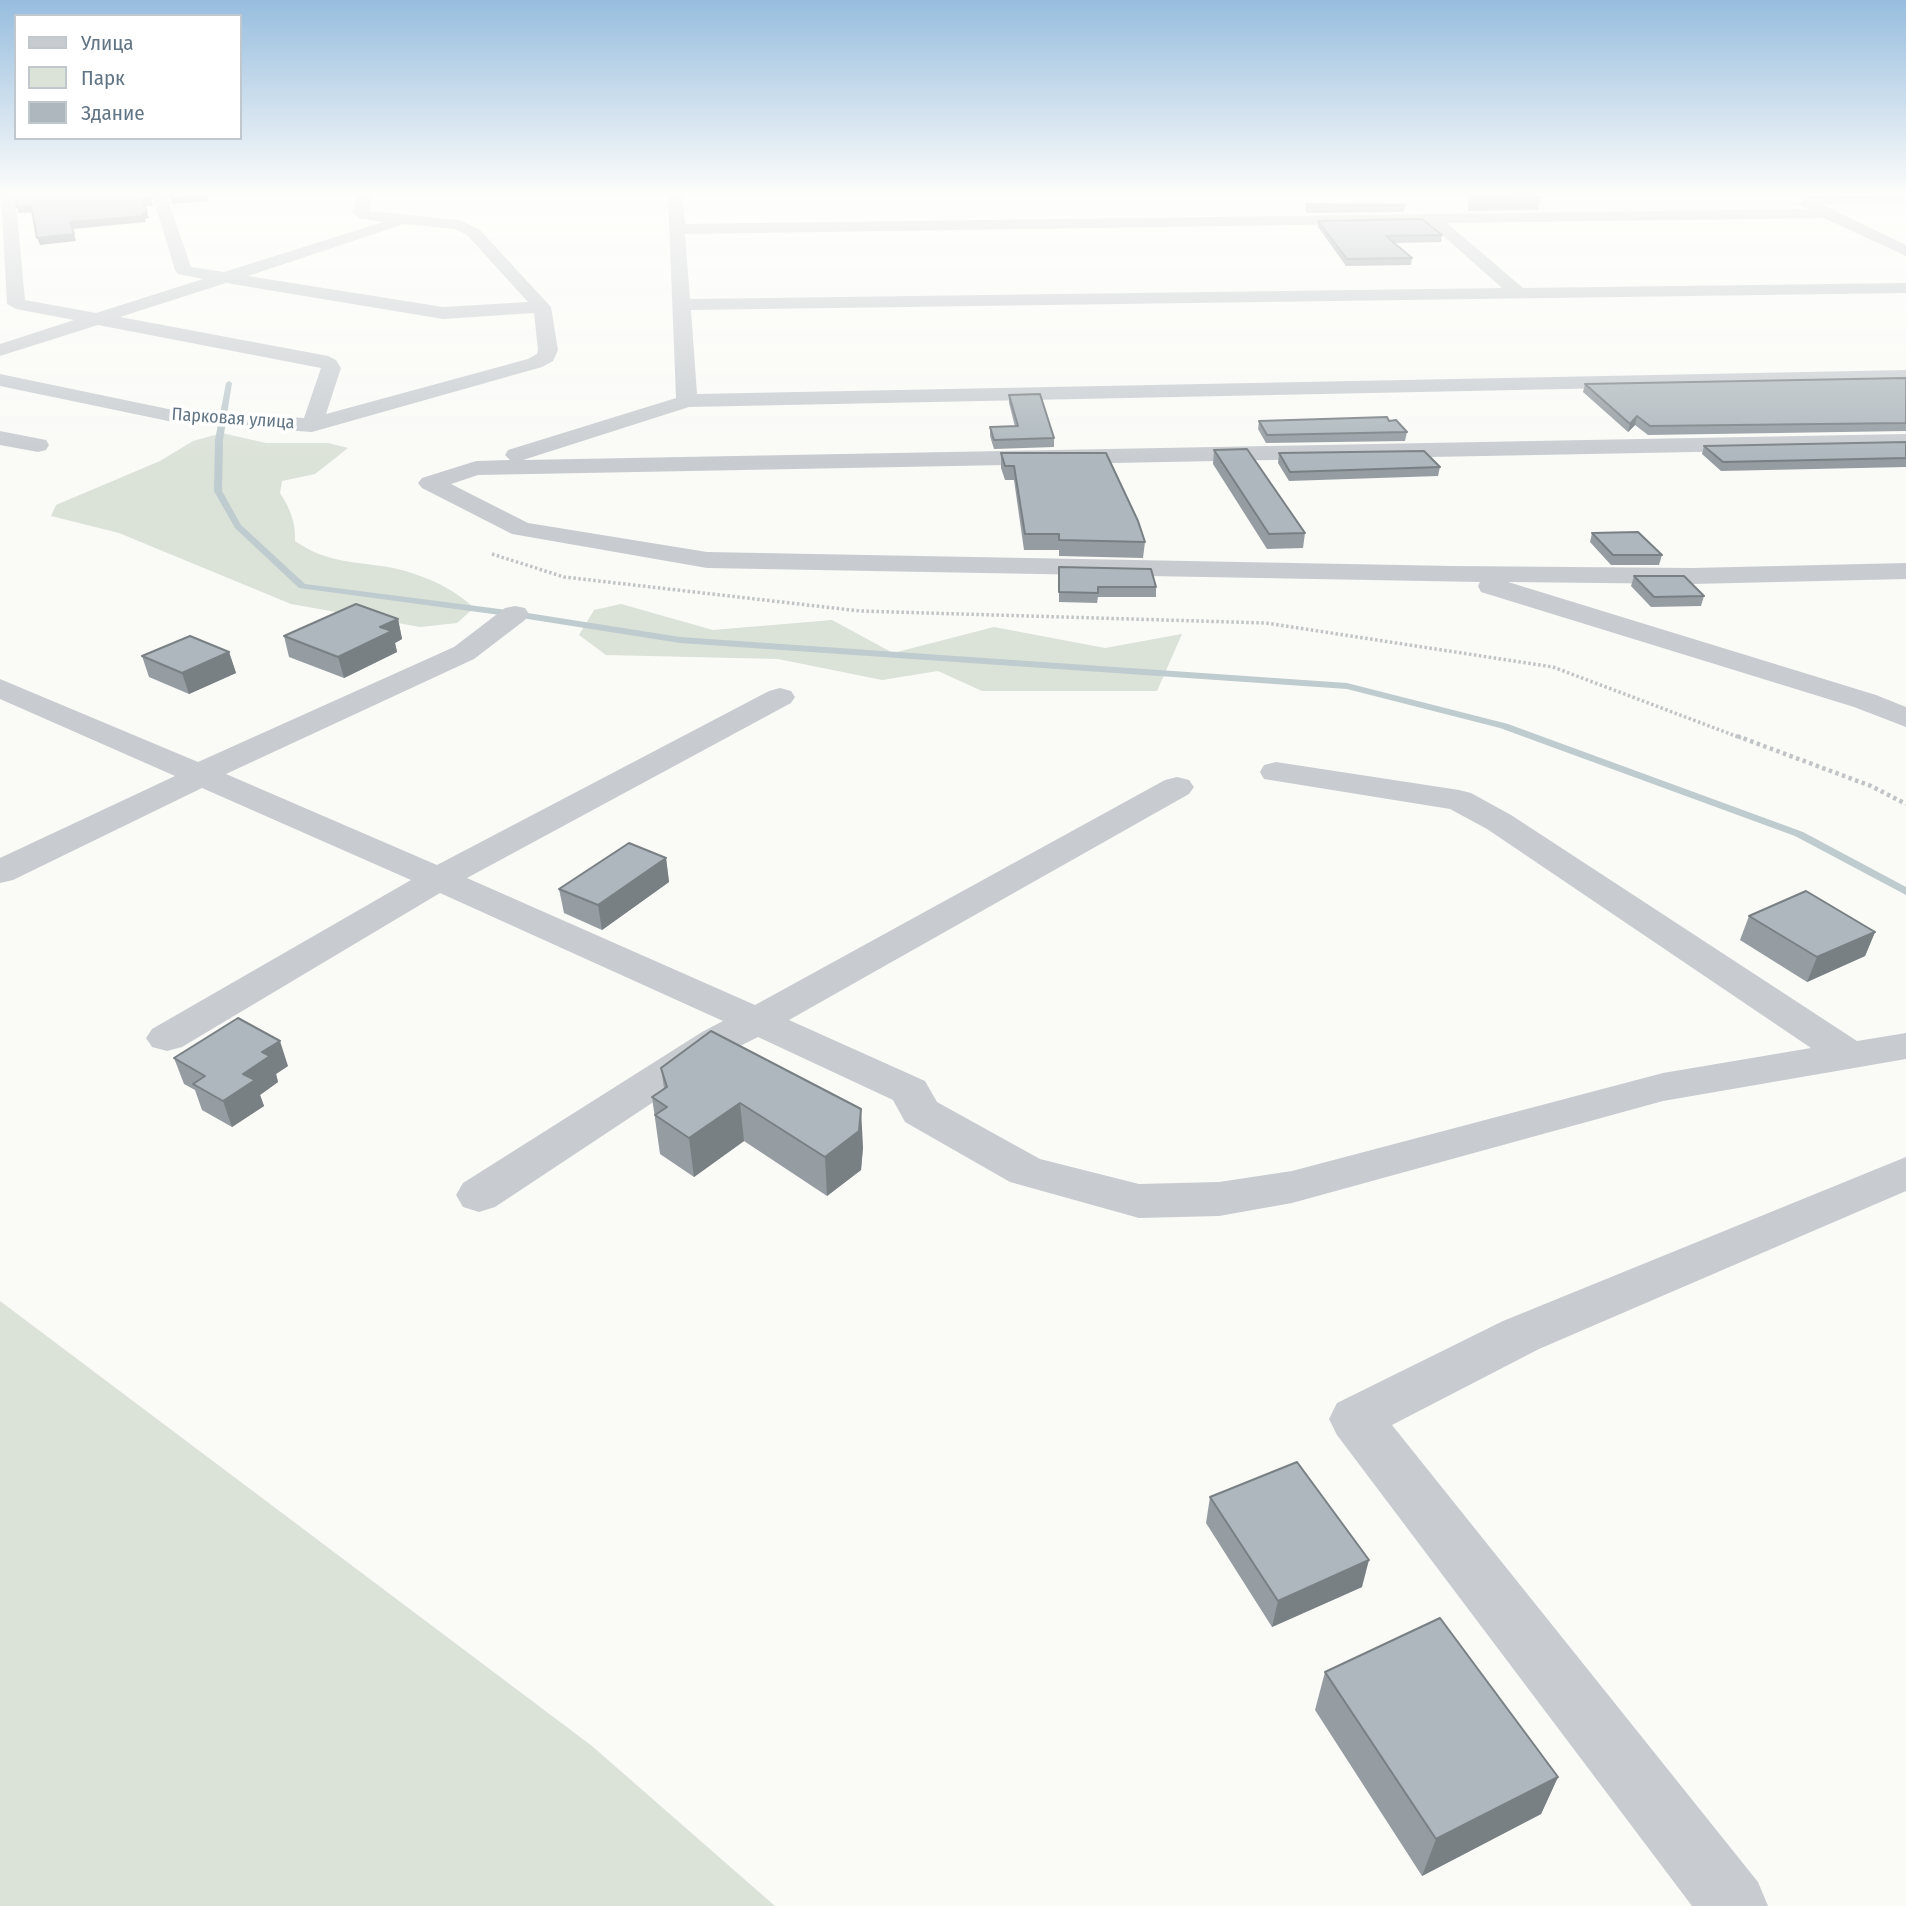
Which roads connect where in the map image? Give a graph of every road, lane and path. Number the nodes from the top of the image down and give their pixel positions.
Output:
1 (14, 283) edge
2 (207, 283) edge
3 (253, 283) edge
4 (519, 283) edge
5 (680, 283) edge
6 (1507, 283) edge
7 (1906, 288) edge
8 (1519, 293) junction
9 (681, 305) junction
10 (542, 307) junction
11 (96, 319) junction
12 (0, 350) edge
13 (1906, 376) edge
14 (0, 380) edge
15 (687, 401) junction
16 (312, 425) junction
17 (0, 438) edge
18 (1906, 441) edge
19 (38, 445) dead end
20 (476, 468) junction
21 (492, 554) dead end
22 (1906, 571) edge
23 (1453, 575) junction
24 (515, 614) dead end
25 (0, 688) edge
26 (780, 697) dead end
27 (1906, 719) edge
28 (1276, 772) dead end
29 (197, 775) junction
30 (1177, 787) dead end
31 (1906, 804) edge
32 (0, 872) edge
33 (440, 878) junction
34 (758, 1020) junction
35 (167, 1038) dead end
36 (1906, 1046) edge
37 (1851, 1056) junction
38 (1906, 1172) edge
39 (479, 1195) dead end
40 (1734, 1906) edge

1 - 11 street, Парковая улица
2 - 11 street
3 - 10 street
4 - 10 street
5 - 9 street
6 - 8 street
7 - 8 street
8 - 9 street
9 - 15 street
10 - 16 street
11 - 12 street
11 - 16 street, Парковая улица
13 - 15 street
14 - 16 street, Парковая улица
15 - 20 street
17 - 19 street
18 - 20 street
20 - 23 street
21 - 31 path
22 - 23 street
23 - 27 street
24 - 29 street
25 - 29 street
26 - 33 street
28 - 37 street
29 - 32 street
29 - 33 street
30 - 34 street
33 - 34 street
33 - 35 street
34 - 37 street
34 - 39 street
36 - 37 street
38 - 40 street

